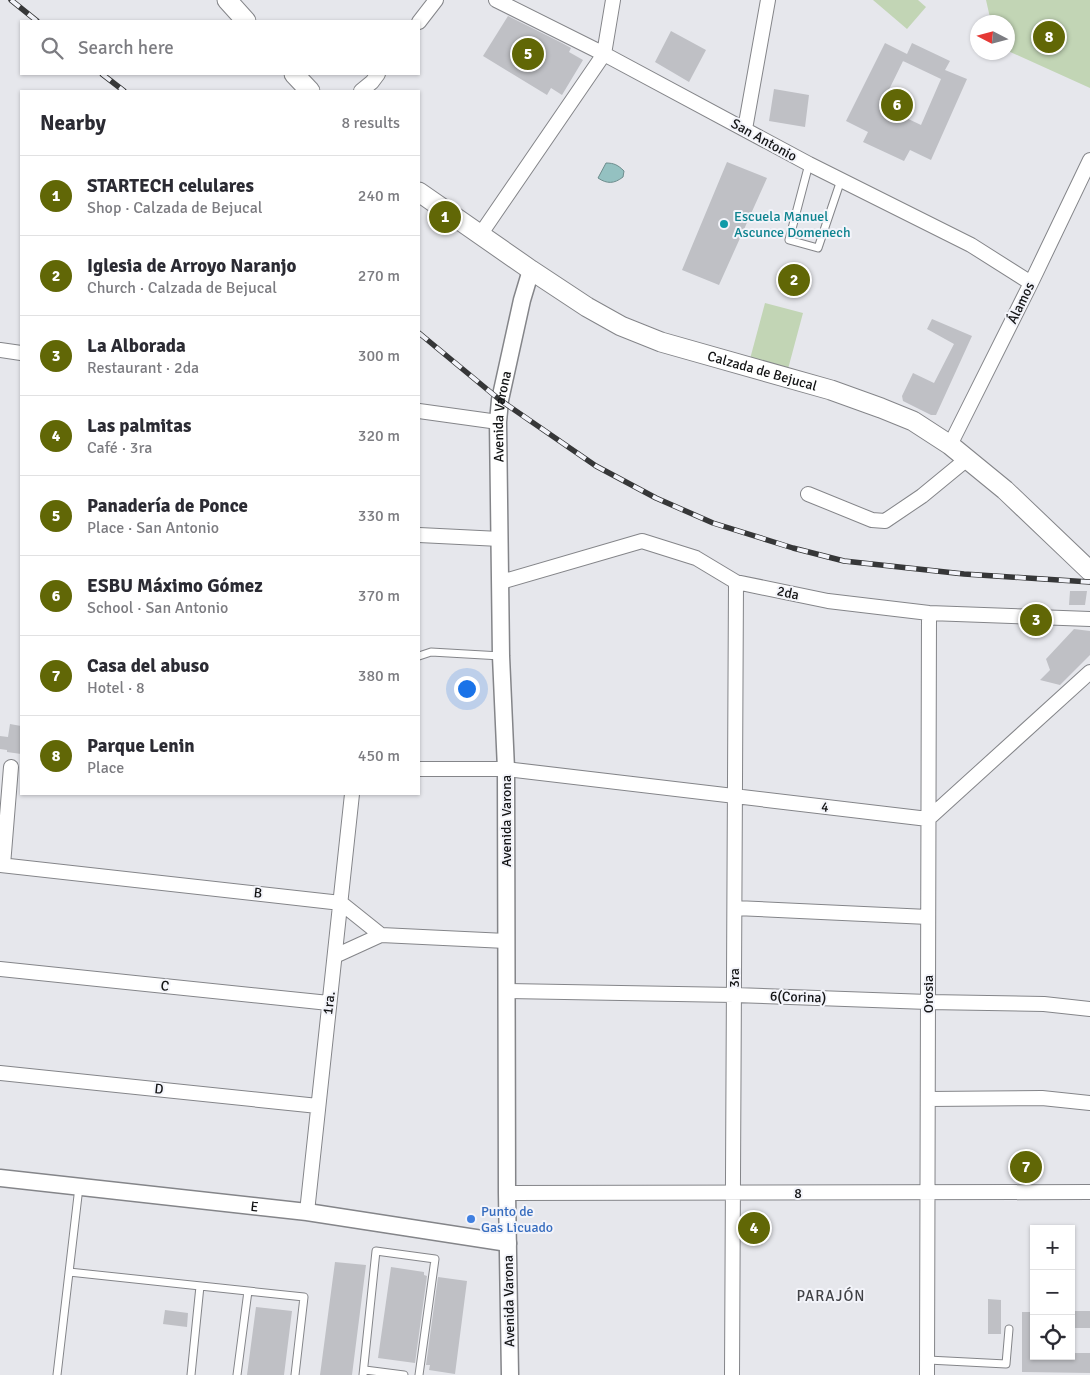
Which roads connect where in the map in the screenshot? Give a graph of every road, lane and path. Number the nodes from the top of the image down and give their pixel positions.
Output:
1 (227, 0) edge
2 (436, 0) edge
3 (496, 0) edge
4 (613, 0) edge
5 (768, 0) edge
6 (245, 20) edge
7 (420, 21) edge
8 (604, 54) junction
9 (295, 75) edge
10 (377, 75) edge
11 (309, 90) edge
12 (362, 90) edge
13 (745, 129) junction
14 (1090, 160) edge
15 (809, 164) junction
16 (841, 180) junction
17 (420, 193) edge
18 (480, 235) junction
19 (531, 270) junction
20 (1031, 283) junction
21 (0, 350) edge
22 (20, 353) edge
23 (420, 411) edge
24 (498, 422) junction
25 (950, 445) junction
26 (967, 459) junction
27 (808, 494) dead end
28 (420, 535) edge
29 (500, 538) junction
30 (1090, 571) edge
31 (501, 582) junction
32 (736, 582) junction
33 (929, 613) junction
34 (1090, 619) edge
35 (420, 656) edge
36 (501, 656) junction
37 (1090, 672) edge
38 (11, 767) edge
39 (420, 769) edge
40 (506, 769) junction
41 (352, 795) edge
42 (736, 796) junction
43 (928, 820) junction
44 (2, 865) edge
45 (341, 902) junction
46 (735, 908) junction
47 (928, 917) junction
48 (380, 935) junction
49 (506, 941) junction
50 (335, 956) junction
51 (0, 969) edge
52 (506, 991) junction
53 (734, 994) junction
54 (928, 1002) junction
55 (329, 1003) junction
56 (1090, 1010) edge
57 (0, 1073) edge
58 (928, 1098) junction
59 (1090, 1103) edge
60 (318, 1106) junction
61 (0, 1178) edge
62 (79, 1187) junction
63 (928, 1192) junction
64 (1090, 1192) edge
65 (507, 1193) junction
66 (733, 1193) junction
67 (307, 1212) junction
68 (508, 1243) junction
69 (69, 1272) junction
70 (200, 1286) junction
71 (248, 1291) junction
72 (1009, 1329) dead end
73 (928, 1360) junction
74 (364, 1372) edge
75 (57, 1375) edge
76 (191, 1375) edge
77 (237, 1375) edge
78 (295, 1375) edge
79 (404, 1375) edge
80 (419, 1375) edge
81 (510, 1375) edge
82 (732, 1375) edge
83 (928, 1375) edge

1 - 6 main road
2 - 7 street
3 - 8 street, San Antonio
4 - 8 street
5 - 13 street
8 - 13 street, San Antonio
8 - 18 street
9 - 11 main road
10 - 12 street
13 - 15 street, San Antonio
14 - 20 street, Álamos
15 - 16 street, San Antonio
15 - 16 lane
16 - 20 street, San Antonio
17 - 18 main road, Calzada de Bejucal
18 - 19 main road, Calzada de Bejucal
19 - 24 street, Avenida Varona
19 - 25 main road, Calzada de Bejucal
20 - 25 street, Álamos
21 - 22 street
23 - 24 street
24 - 29 street, Avenida Varona
25 - 26 main road, Calzada de Bejucal
26 - 27 street
26 - 30 main road, Calzada de Bejucal
28 - 29 street
29 - 31 street, Avenida Varona
31 - 32 street, 2da
31 - 36 street, Avenida Varona
32 - 33 street, 2da
32 - 42 street, 3ra
33 - 34 street, 2da
33 - 43 street, Orosia
35 - 36 lane
36 - 40 street, Avenida Varona
37 - 43 street
38 - 44 street
39 - 40 street, 4
40 - 42 street, 4
40 - 49 street, Avenida Varona
41 - 45 street, 1ra.
42 - 43 street, 4
42 - 46 street, 3ra
43 - 47 street, Orosia
44 - 45 street, B
45 - 48 street
45 - 50 street, 1ra.
46 - 47 street
46 - 53 street, 3ra
47 - 54 street, Orosia
48 - 49 street
48 - 50 street
49 - 52 street, Avenida Varona
50 - 55 street, 1ra.
51 - 55 street, C
52 - 53 street, 6(Corina)
52 - 65 street, Avenida Varona
53 - 54 street, 6(Corina)
53 - 66 street, 3ra
54 - 56 street, 6(Corina)
54 - 58 street, Orosia
55 - 60 street, 1ra.
57 - 60 street, D
58 - 59 street
58 - 63 street, Orosia
60 - 67 street, 1ra.
61 - 62 street, E
62 - 67 street, E
62 - 69 lane
63 - 64 street, 8
63 - 66 street, 8
63 - 73 street, Orosia
65 - 66 street, 8
65 - 68 street, Avenida Varona
66 - 82 street, 3ra
67 - 68 street, E
68 - 81 street, Avenida Varona
69 - 70 lane
69 - 75 lane
70 - 71 lane
70 - 76 lane
71 - 77 lane
71 - 78 lane
72 - 73 lane
73 - 83 street, Orosia
74 - 79 lane
74 - 80 lane

